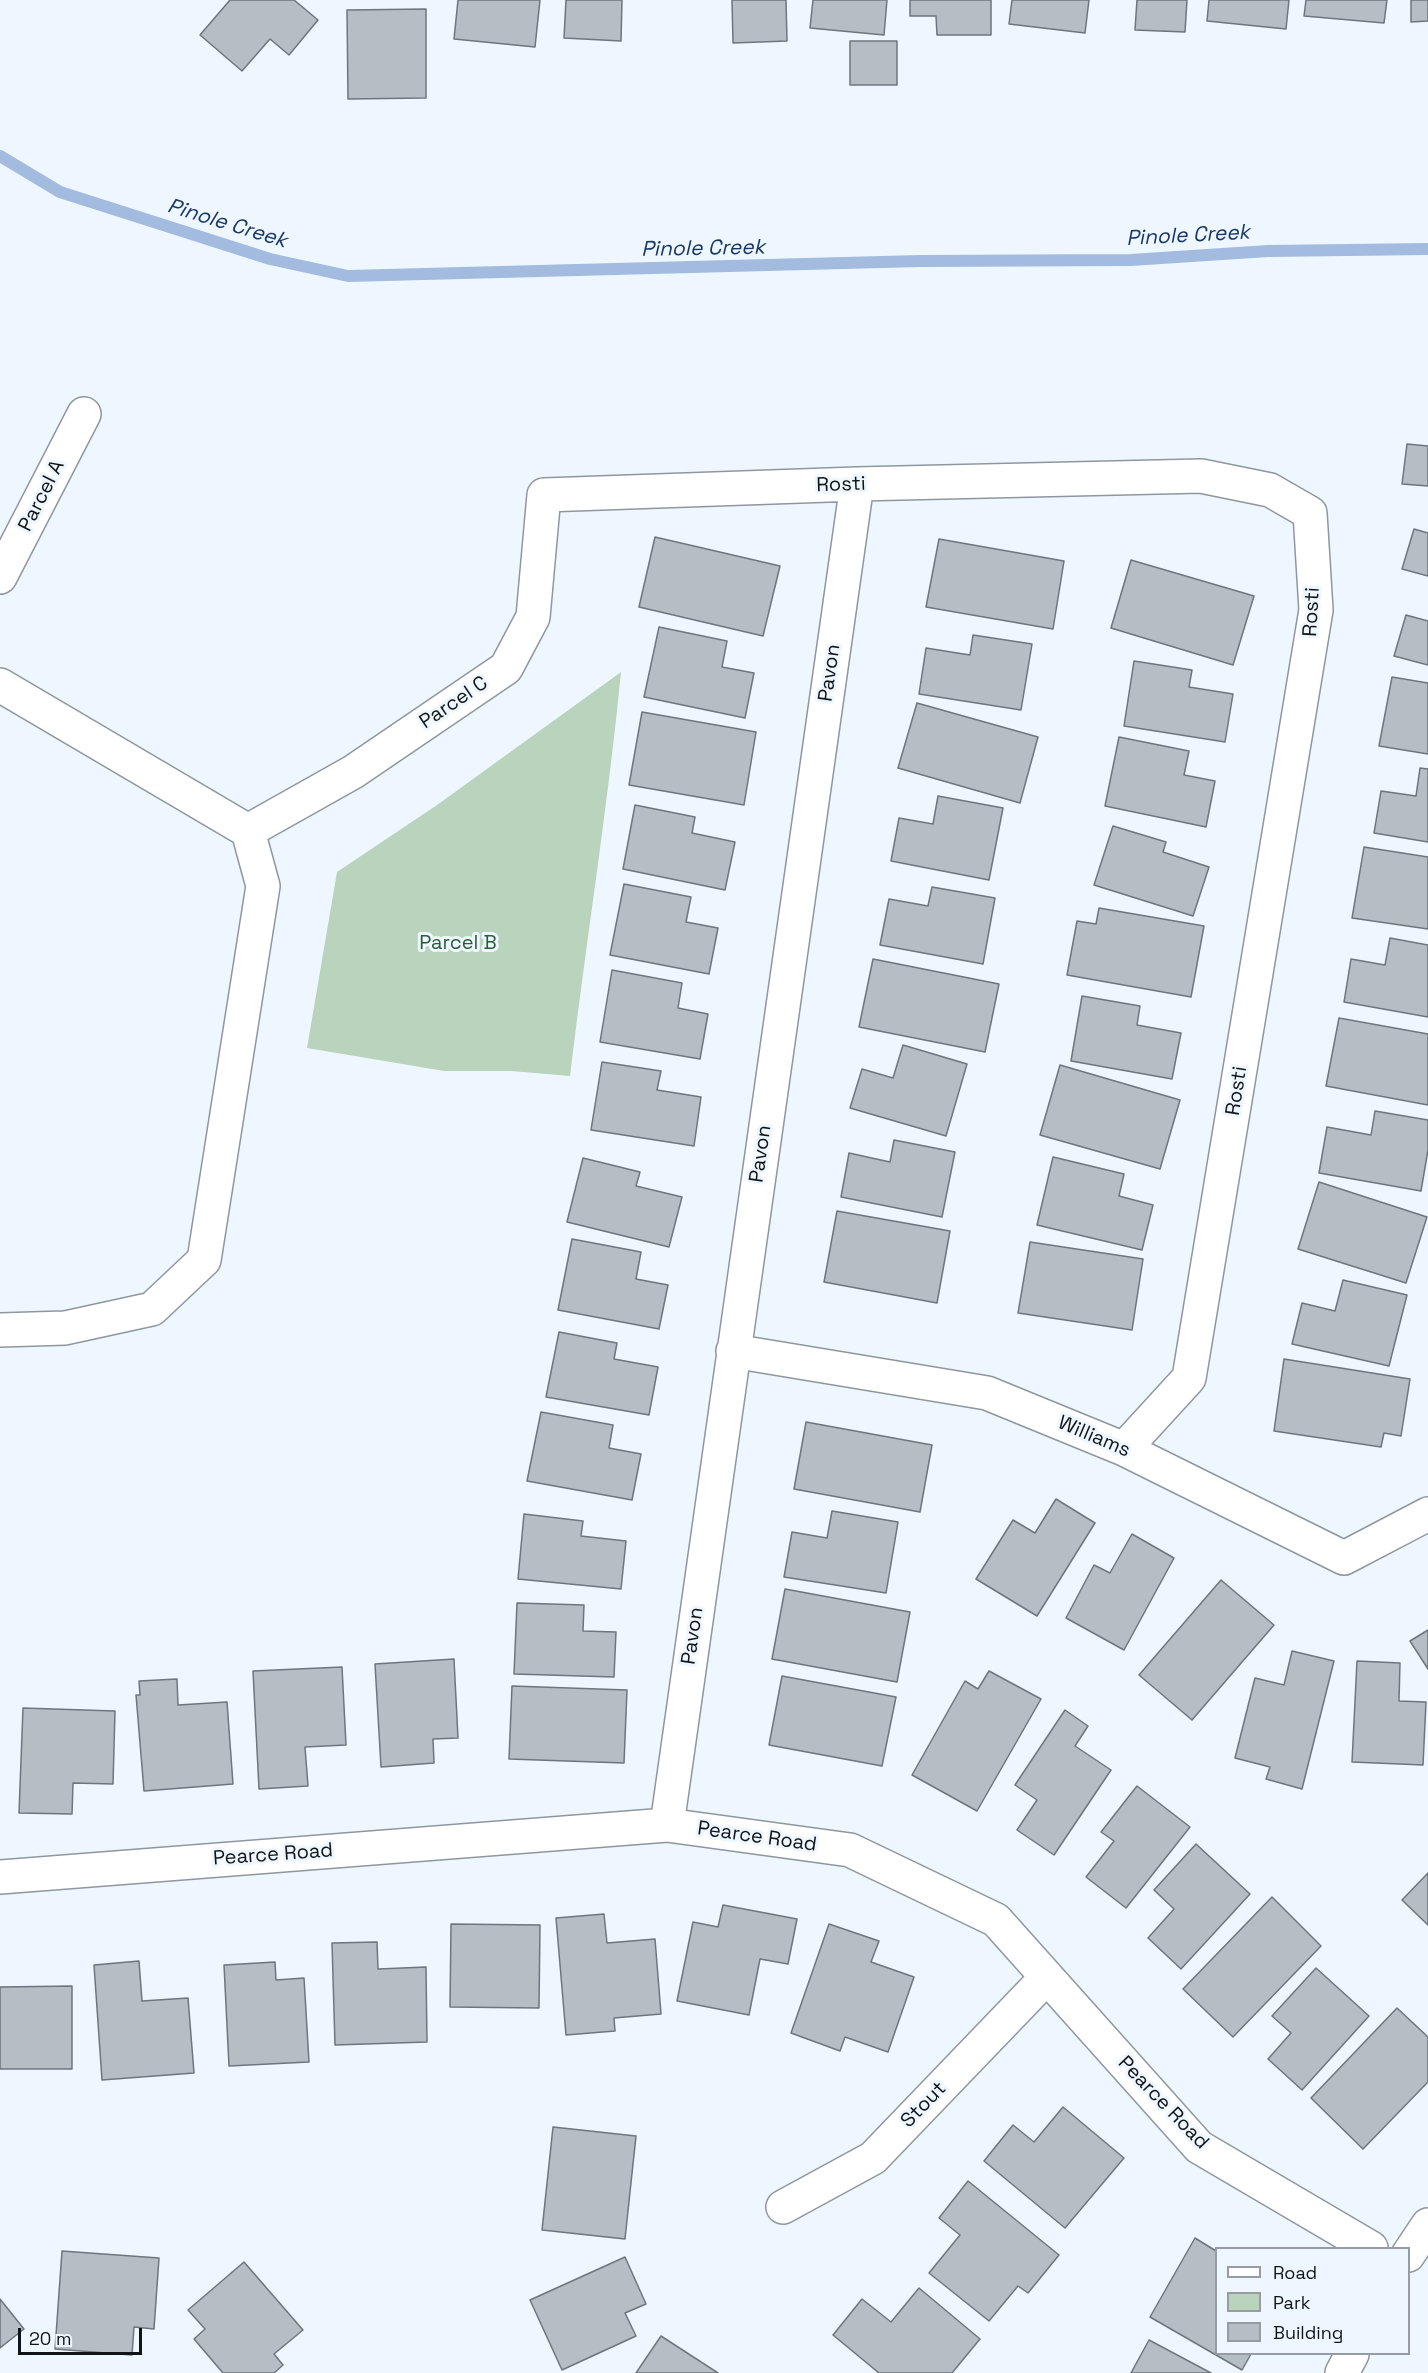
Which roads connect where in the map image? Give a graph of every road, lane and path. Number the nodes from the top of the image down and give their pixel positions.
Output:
1 (84, 414) dead end
2 (856, 484) junction
3 (544, 495) joint
4 (0, 577) edge
5 (0, 685) edge
6 (248, 831) junction
7 (0, 1330) edge
8 (733, 1351) junction
9 (1124, 1449) junction
10 (1428, 1514) edge
11 (667, 1825) junction
12 (0, 1877) edge
13 (1046, 1978) junction
14 (783, 2207) dead end
15 (1428, 2225) edge
16 (1369, 2247) edge
17 (1410, 2251) edge
18 (1351, 2355) edge
19 (1342, 2373) edge

1 - 4 street, Parcel A
2 - 3 street, Rosti
2 - 8 street, Pavon
2 - 9 street, Rosti
3 - 6 street, Parcel C
5 - 6 street
6 - 7 street
8 - 9 street, Williams
8 - 11 street, Pavon
9 - 10 street, Williams
11 - 12 street, Pearce Road
11 - 13 street, Pearce Road
13 - 14 street, Stout
13 - 16 street, Pearce Road
15 - 17 street
18 - 19 street

